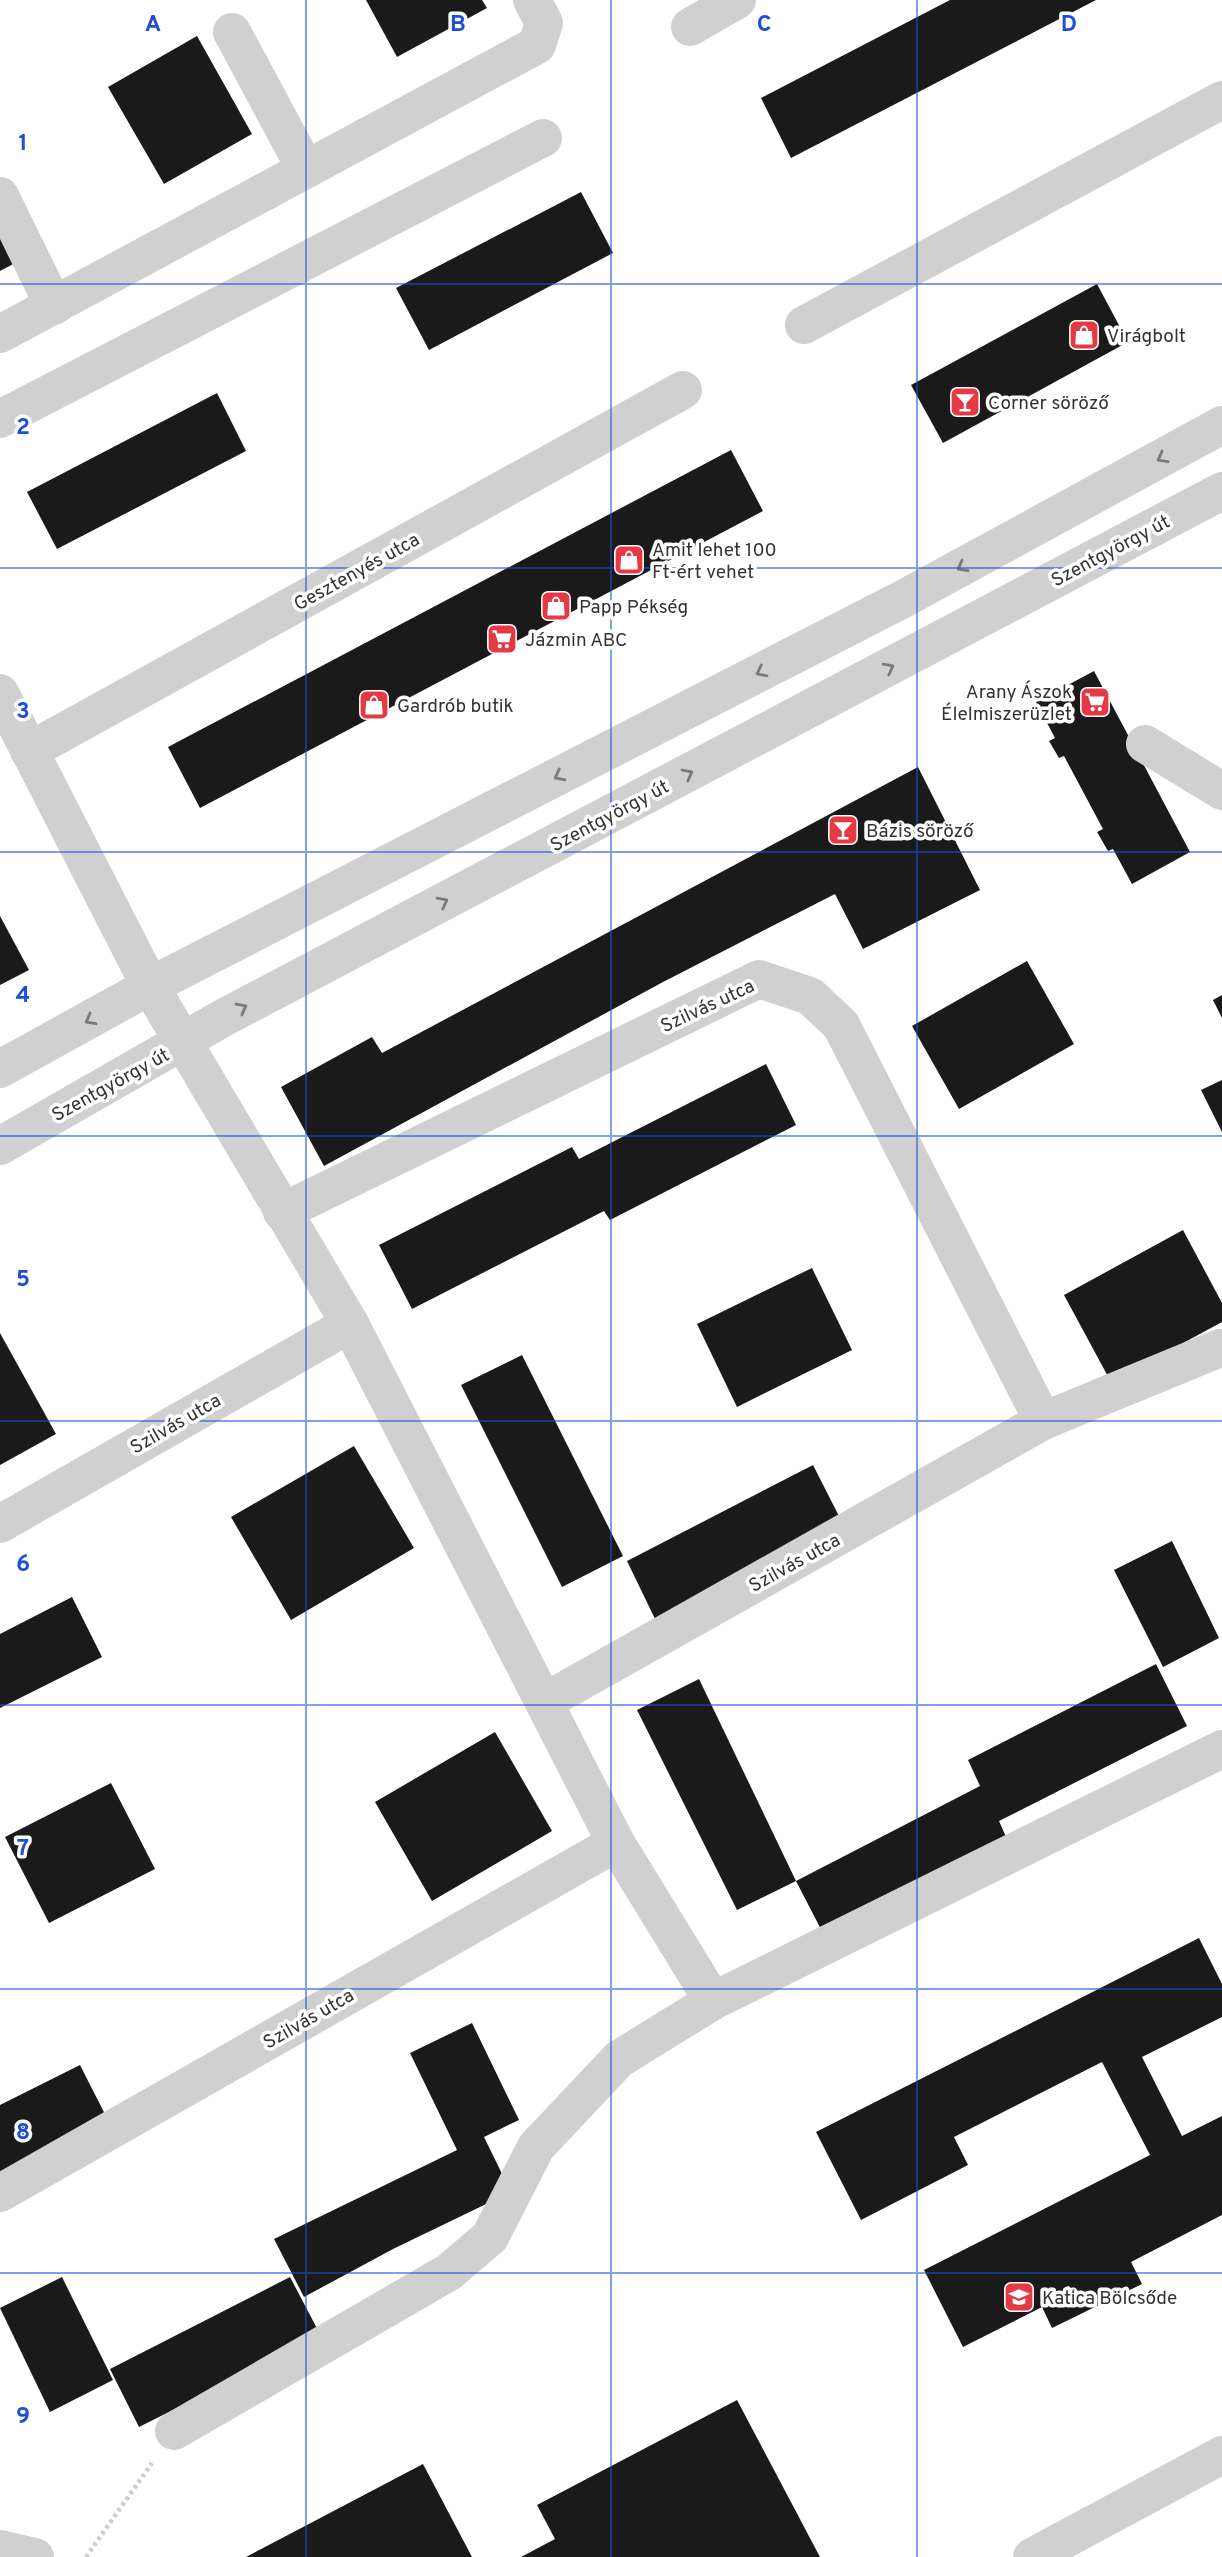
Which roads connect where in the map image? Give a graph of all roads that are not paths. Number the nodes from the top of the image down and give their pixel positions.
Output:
1 (532, 0) edge
2 (737, 0) edge
3 (690, 27) dead end
4 (232, 32) dead end
5 (1222, 100) edge
6 (543, 138) dead end
7 (305, 168) junction
8 (0, 196) edge
9 (54, 306) junction
10 (804, 325) dead end
11 (0, 334) edge
12 (683, 390) dead end
13 (0, 419) edge
14 (1222, 425) edge
15 (1222, 491) edge
16 (0, 693) edge
17 (1144, 744) dead end
18 (29, 751) junction
19 (1222, 791) edge
20 (150, 986) junction
21 (183, 1043) junction
22 (0, 1069) edge
23 (0, 1146) edge
24 (282, 1212) junction
25 (351, 1324) junction
26 (1220, 1348) dead end
27 (1043, 1421) junction
28 (0, 1524) edge
29 (544, 1702) junction
30 (1222, 1749) edge
31 (616, 1843) junction
32 (713, 2001) junction
33 (0, 2193) edge
34 (174, 2431) road end
35 (1222, 2455) edge
36 (0, 2549) edge
37 (35, 2557) edge
38 (1032, 2557) edge

1 - 7 street
2 - 3 street
4 - 7 street
5 - 10 street
6 - 13 street
7 - 9 street
8 - 9 street
9 - 11 street
12 - 18 street, Gesztenyés utca
14 -> 20 street
21 -> 15 street, Szentgyörgy út
16 - 18 street
17 - 19 street
18 - 20 street
20 - 21 street
20 -> 22 street
21 - 23 street, Szentgyörgy út
21 - 24 street
24 - 25 street
24 - 27 street, Szilvás utca
25 - 28 street, Szilvás utca
25 - 29 street
26 - 27 street, Szilvás utca
27 - 29 street, Szilvás utca
29 - 31 street
30 - 32 street
31 - 32 street
31 - 33 street, Szilvás utca
32 - 34 street
35 - 38 street
36 - 37 street

